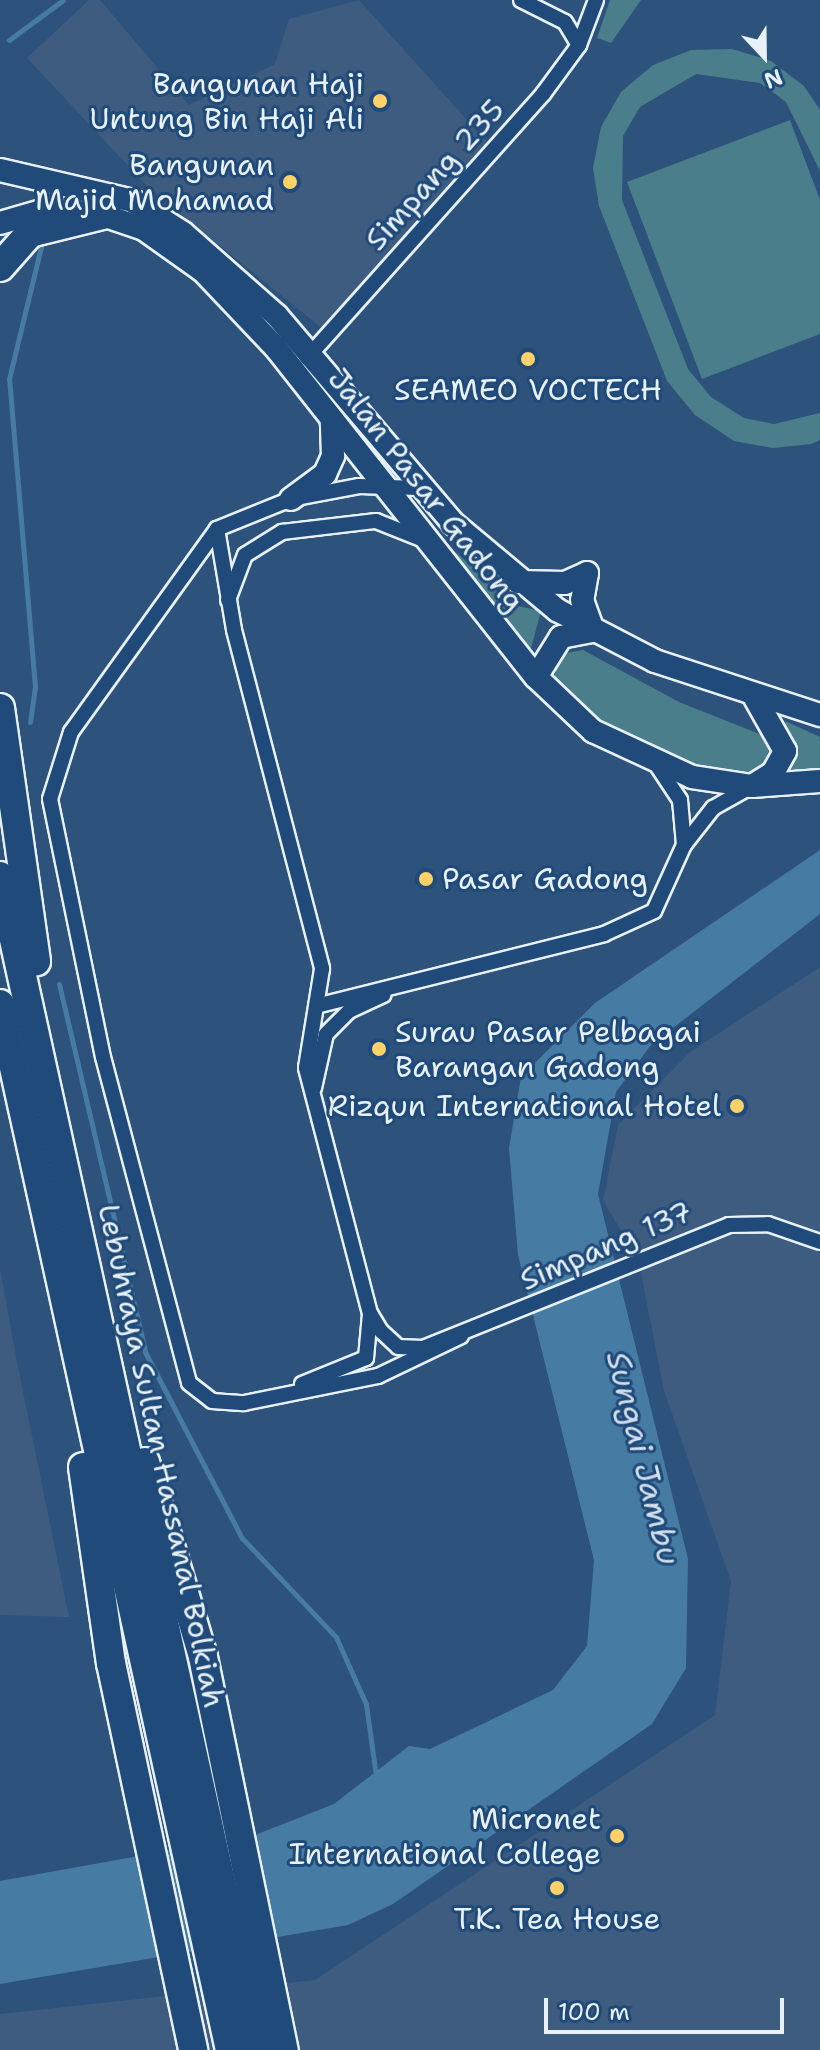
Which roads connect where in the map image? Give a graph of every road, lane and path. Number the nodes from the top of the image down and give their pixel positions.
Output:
1 (521, 0) edge
2 (596, 0) edge
3 (579, 45) junction
4 (0, 170) edge
5 (103, 215) junction
6 (0, 223) edge
7 (0, 267) edge
8 (311, 354) junction
9 (294, 372) junction
10 (332, 422) junction
11 (381, 484) junction
12 (418, 488) junction
13 (291, 499) junction
14 (217, 529) junction
15 (426, 541) junction
16 (518, 582) junction
17 (228, 601) junction
18 (593, 631) junction
19 (536, 677) junction
20 (755, 698) junction
21 (0, 708) edge
22 (820, 715) edge
23 (655, 764) junction
24 (820, 781) edge
25 (752, 786) junction
26 (684, 845) junction
27 (0, 876) edge
28 (417, 979) junction
29 (0, 1004) edge
30 (316, 1006) junction
31 (0, 1042) edge
32 (314, 1093) junction
33 (22, 1103) junction
34 (61, 1152) junction
35 (820, 1242) edge
36 (370, 1313) junction
37 (67, 1315) junction
38 (461, 1336) junction
39 (101, 1337) junction
40 (291, 1389) junction
41 (185, 1795) junction
42 (190, 2040) edge
43 (230, 2050) edge
44 (258, 2050) edge
45 (284, 2050) edge

1 - 3 street
2 - 3 street, Simpang 235
3 - 8 street, Simpang 235
4 - 8 street, Jalan Pasar Gadong
5 - 6 street, Jalan Pasar Gadong
5 - 7 highway
5 - 9 street, Jalan Pasar Gadong
8 - 9 street, Simpang 235
8 - 12 street, Jalan Pasar Gadong
9 - 10 street, Jalan Pasar Gadong
10 - 11 street, Jalan Pasar Gadong
10 - 13 street
11 - 12 street
11 - 13 street
11 - 15 street, Jalan Pasar Gadong
12 - 16 street, Jalan Pasar Gadong
13 - 14 street
14 - 17 street
14 - 40 street
15 - 17 street
15 - 19 street, Jalan Pasar Gadong
16 - 18 street, Jalan Pasar Gadong
16 - 18 street
17 - 30 street
18 - 19 street
18 - 20 street, Jalan Pasar Gadong
19 - 23 street, Jalan Pasar Gadong
20 - 22 street, Jalan Pasar Gadong
20 - 25 street
21 - 34 highway
23 - 25 street, Jalan Pasar Gadong
23 - 26 street
24 - 25 street, Jalan Pasar Gadong
25 - 26 street
26 - 28 street
27 - 34 highway, Lebuhraya Sultan Hassanal Bolkiah
28 - 30 street
28 - 32 street
29 - 33 highway, Lebuhraya Sultan Hassanal Bolkiah
30 - 32 street
31 - 33 highway
32 - 36 street
33 - 37 highway, Lebuhraya Sultan Hassanal Bolkiah
34 - 39 highway, Lebuhraya Sultan Hassanal Bolkiah
35 - 38 street, Simpang 137
36 - 38 street
36 - 40 street
37 - 41 highway, Lebuhraya Sultan Hassanal Bolkiah
37 - 42 highway
38 - 40 street
39 - 41 highway, Lebuhraya Sultan Hassanal Bolkiah
39 - 45 highway
41 - 43 highway, Lebuhraya Sultan Hassanal Bolkiah
41 - 44 highway, Lebuhraya Sultan Hassanal Bolkiah

